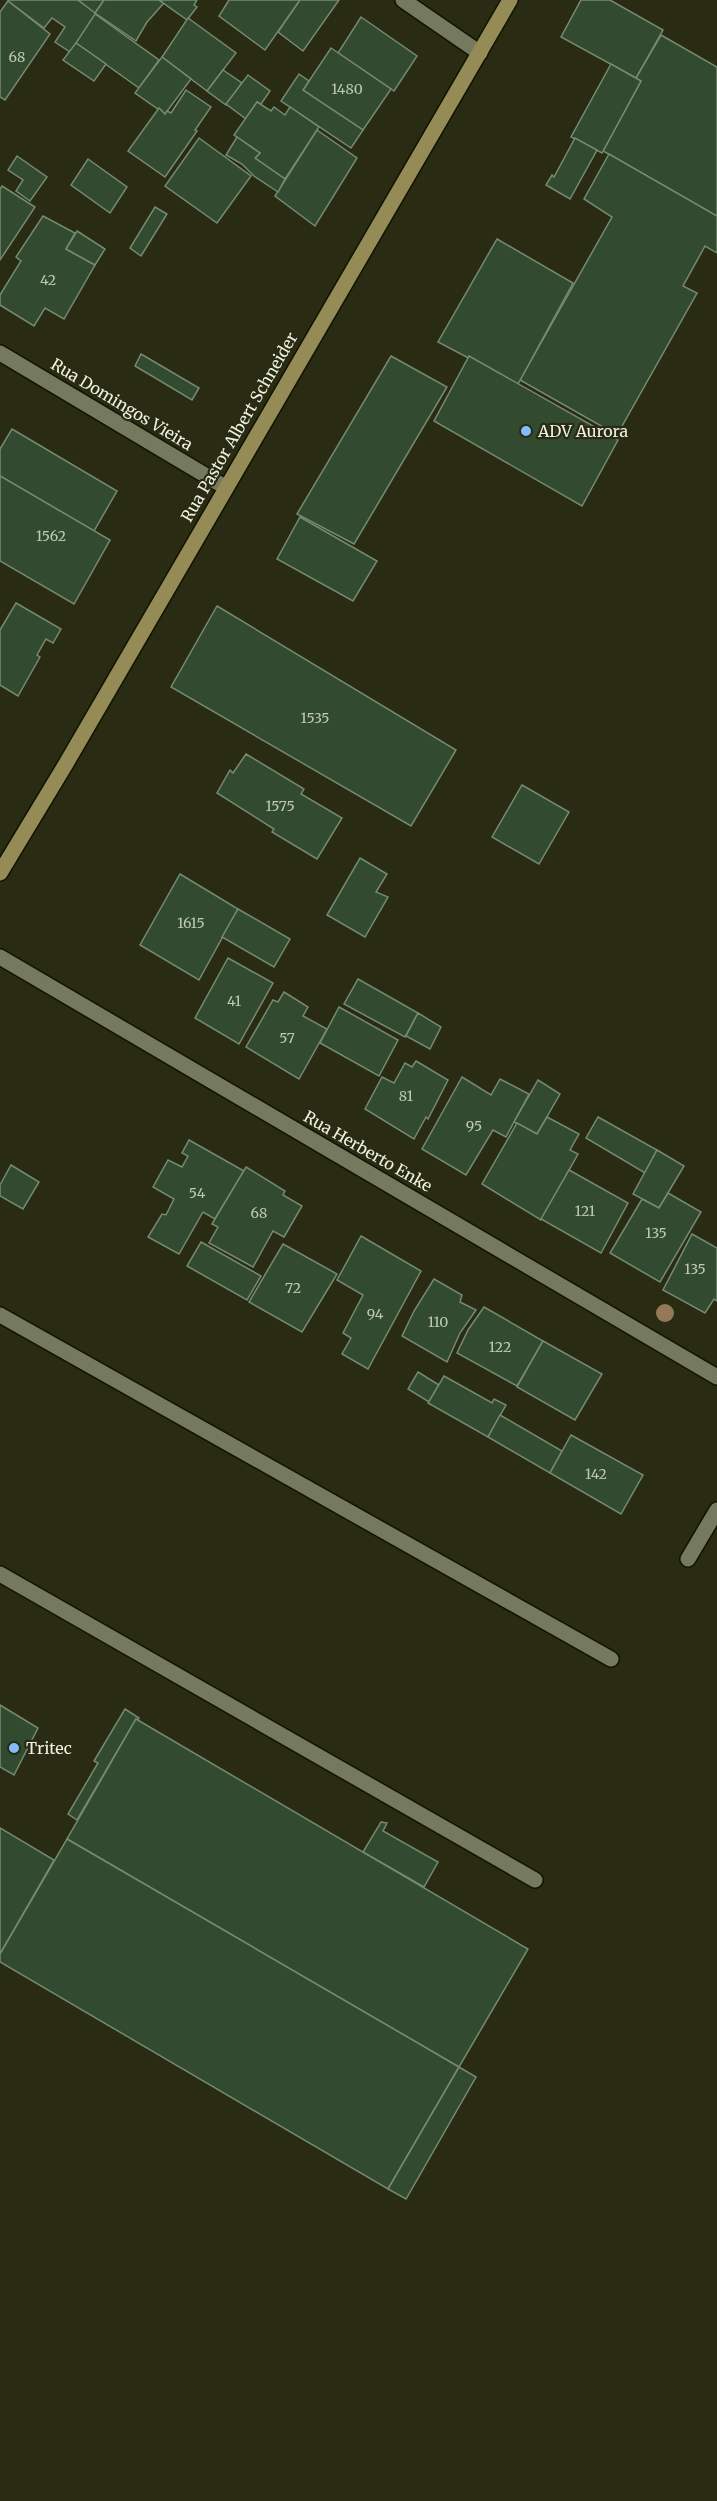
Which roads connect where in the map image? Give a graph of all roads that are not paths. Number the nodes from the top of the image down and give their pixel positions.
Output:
1 (403, 0) edge
2 (510, 0) edge
3 (480, 53) junction
4 (0, 353) edge
5 (225, 487) junction
6 (0, 873) edge
7 (0, 957) edge
8 (0, 1316) edge
9 (717, 1377) edge
10 (717, 1510) edge
11 (688, 1559) dead end
12 (0, 1574) edge
13 (611, 1659) dead end
14 (535, 1880) dead end

1 - 3 street
2 - 3 main road, Rua Pastor Albert Schneider
3 - 5 main road, Rua Pastor Albert Schneider
4 - 5 street, Rua Domingos Vieira
5 - 6 main road, Rua Pastor Albert Schneider
7 - 9 street, Rua Herberto Enke
8 - 13 street
10 - 11 street
12 - 14 street

